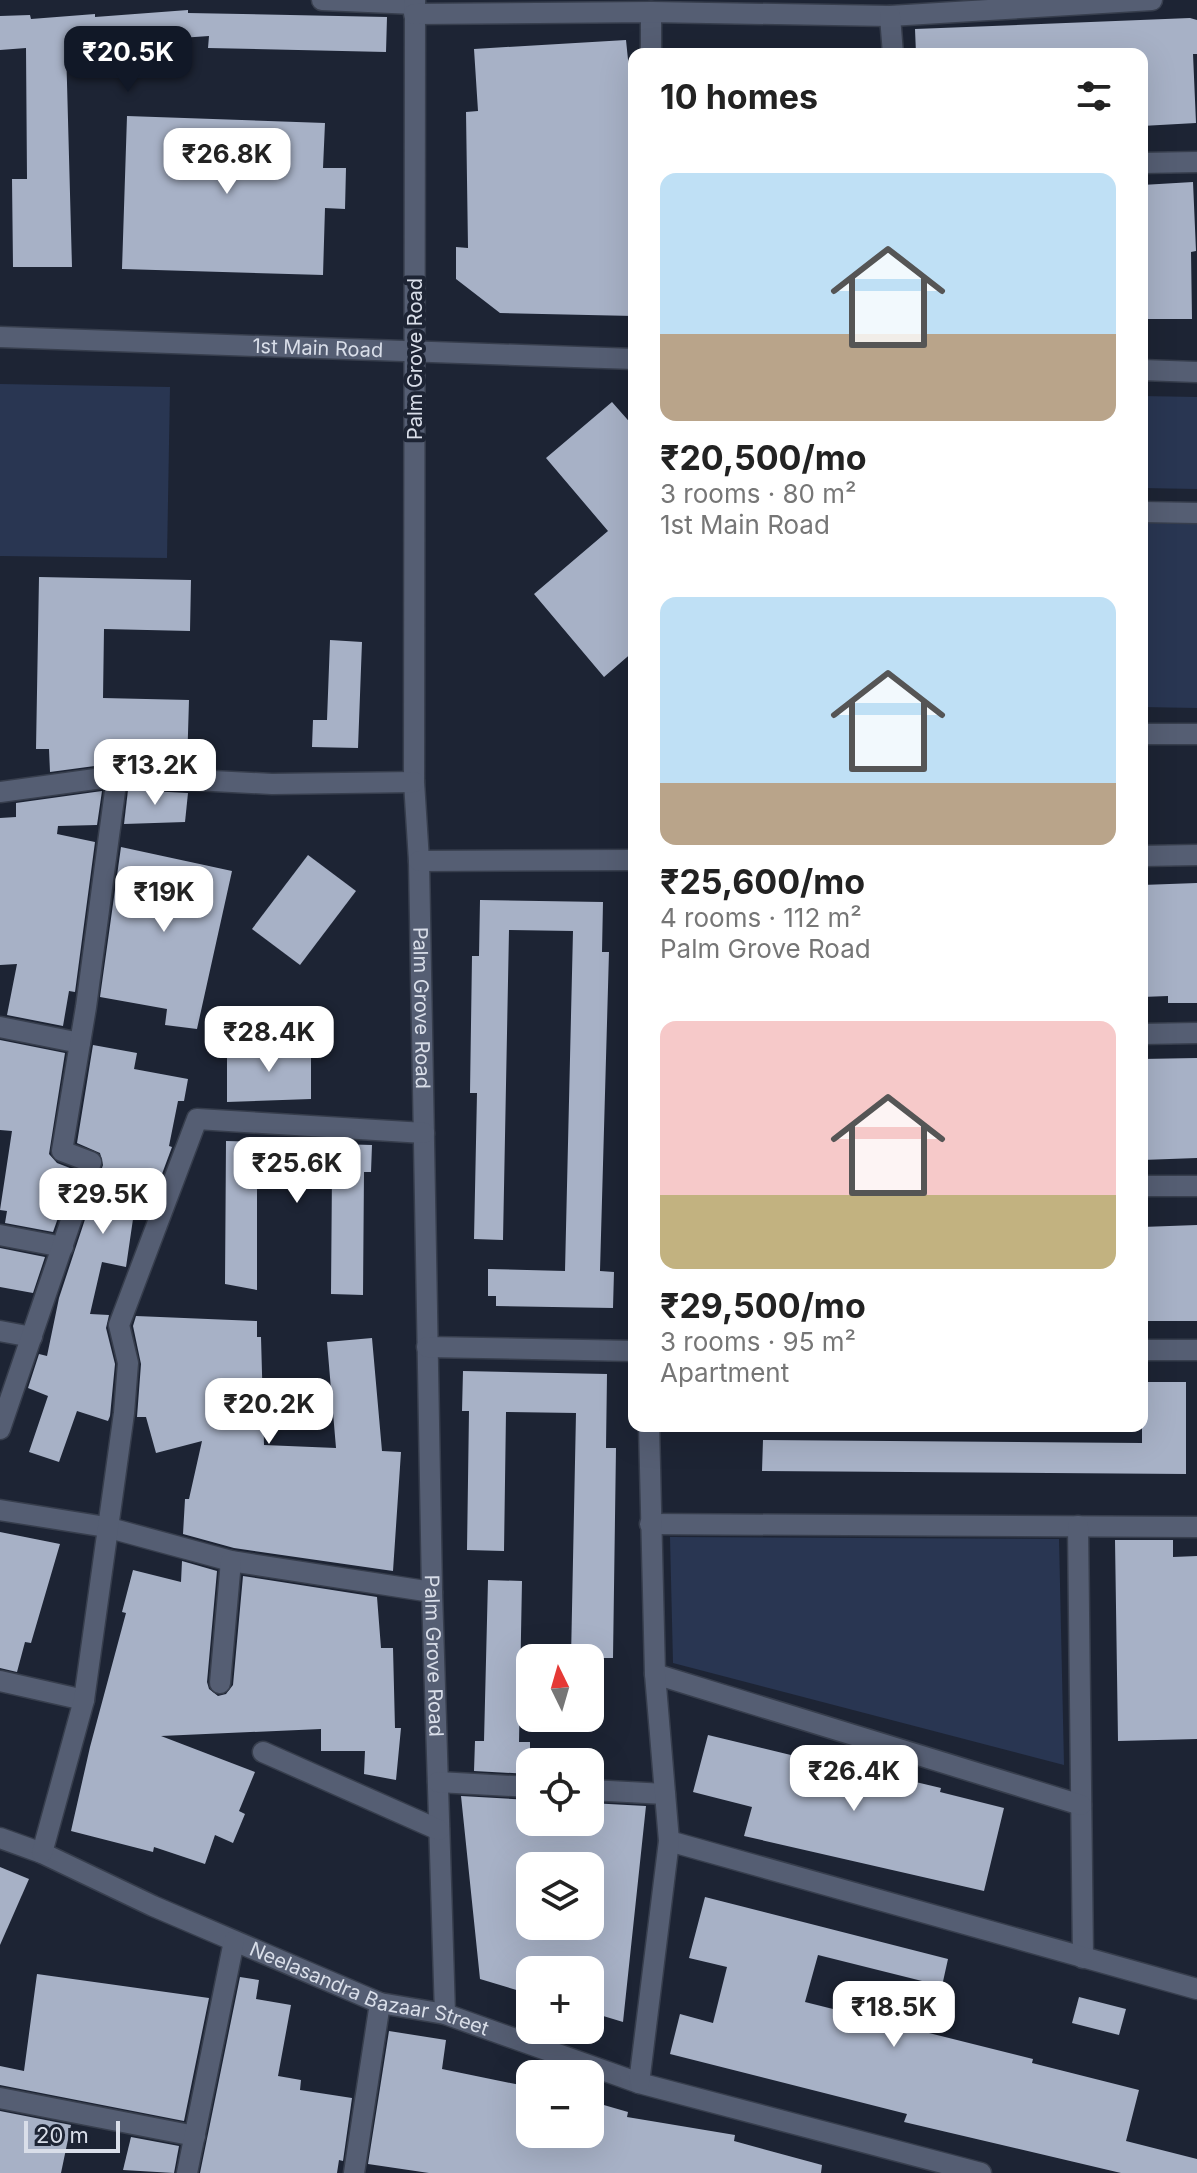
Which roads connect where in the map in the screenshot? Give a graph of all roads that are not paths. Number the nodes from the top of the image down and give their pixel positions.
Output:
1 (322, 0) edge
2 (1152, 0) edge
3 (415, 6) edge
4 (651, 12) junction
5 (890, 16) junction
6 (651, 48) edge
7 (893, 48) edge
8 (1197, 162) edge
9 (1148, 163) edge
10 (0, 337) edge
11 (415, 349) junction
12 (628, 359) edge
13 (1148, 370) edge
14 (1197, 372) edge
15 (1148, 512) edge
16 (1197, 513) edge
17 (1148, 734) edge
18 (1197, 734) edge
19 (117, 776) junction
20 (414, 782) junction
21 (0, 792) edge
22 (1197, 855) edge
23 (1148, 856) edge
24 (628, 860) edge
25 (419, 861) junction
26 (0, 1027) edge
27 (1197, 1033) edge
28 (1148, 1034) edge
29 (80, 1043) junction
30 (424, 1133) junction
31 (1148, 1186) edge
32 (1197, 1186) edge
33 (0, 1235) edge
34 (63, 1247) junction
35 (0, 1331) edge
36 (32, 1337) junction
37 (427, 1347) junction
38 (1148, 1350) edge
39 (1197, 1350) edge
40 (628, 1351) edge
41 (0, 1429) edge
42 (649, 1432) edge
43 (0, 1510) edge
44 (650, 1524) junction
45 (1078, 1526) junction
46 (106, 1527) junction
47 (1197, 1527) edge
48 (231, 1561) junction
49 (432, 1592) junction
50 (655, 1674) junction
51 (0, 1681) edge
52 (220, 1683) dead end
53 (84, 1700) junction
54 (263, 1752) dead end
55 (438, 1782) junction
56 (516, 1786) edge
57 (604, 1791) edge
58 (665, 1794) junction
59 (1081, 1805) junction
60 (439, 1830) junction
61 (0, 1838) edge
62 (669, 1841) junction
63 (42, 1853) junction
64 (234, 1941) junction
65 (1083, 1958) junction
66 (1197, 1989) edge
67 (380, 2003) junction
68 (445, 2014) junction
69 (639, 2083) junction
70 (0, 2098) edge
71 (195, 2136) junction
72 (187, 2173) edge
73 (354, 2173) edge
74 (981, 2173) edge

1 - 3 street
2 - 5 street
3 - 4 street
3 - 11 street, Palm Grove Road
4 - 5 street
4 - 6 street
5 - 7 street
8 - 9 street
10 - 11 street, 1st Main Road
11 - 12 street, 1st Main Road
11 - 20 street, Palm Grove Road
13 - 14 street
15 - 16 street
17 - 18 street
19 - 20 street
19 - 21 street
19 - 29 street
20 - 25 street, Palm Grove Road
22 - 23 street
24 - 25 street
25 - 30 street, Palm Grove Road
26 - 29 street
27 - 28 street
29 - 34 street
30 - 37 street, Palm Grove Road
30 - 46 street
31 - 32 street
33 - 34 street
34 - 36 street
35 - 36 street
36 - 41 street
37 - 40 street
37 - 49 street, Palm Grove Road
38 - 39 street
42 - 44 street
43 - 46 street
44 - 45 street
44 - 50 street
45 - 47 street
45 - 59 street
46 - 48 street
46 - 53 street
48 - 49 street
48 - 52 street
49 - 55 street, Palm Grove Road
50 - 58 street
50 - 59 street
51 - 53 street
53 - 63 street
54 - 60 street
55 - 56 street
55 - 60 street, Palm Grove Road
57 - 58 street
58 - 62 street
59 - 65 street
60 - 68 street, Palm Grove Road
61 - 63 street, Neelasandra Bazaar Street
62 - 65 street
62 - 69 street
63 - 64 street, Neelasandra Bazaar Street
64 - 67 street, Neelasandra Bazaar Street
64 - 71 street
65 - 66 street
67 - 68 street, Neelasandra Bazaar Street
67 - 73 street
68 - 69 street, Neelasandra Bazaar Street
69 - 74 street, Neelasandra Bazaar Street
70 - 71 street
71 - 72 street

